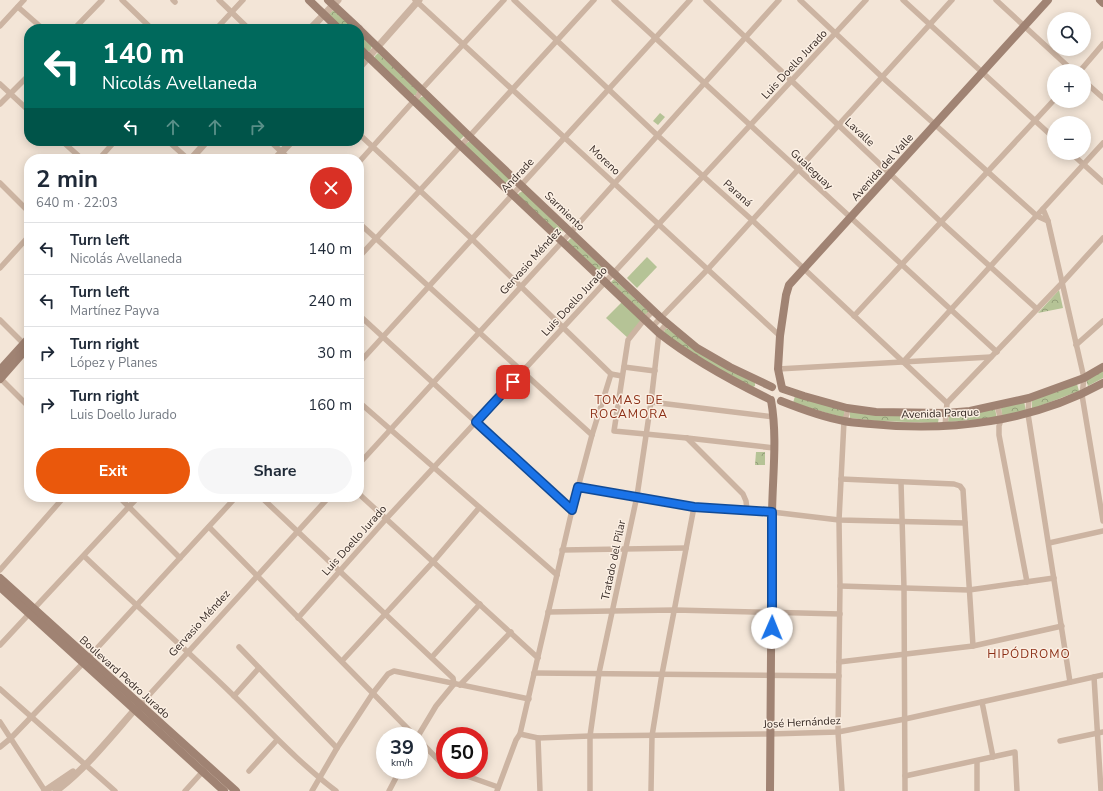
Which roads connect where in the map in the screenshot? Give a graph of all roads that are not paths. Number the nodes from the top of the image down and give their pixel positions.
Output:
1 (24, 0) edge
2 (102, 0) edge
3 (122, 0) edge
4 (219, 0) edge
5 (243, 0) edge
6 (309, 0) edge
7 (504, 0) edge
8 (514, 0) edge
9 (594, 0) edge
10 (614, 0) edge
11 (690, 0) edge
12 (706, 0) edge
13 (779, 0) edge
14 (800, 0) edge
15 (866, 0) edge
16 (903, 0) edge
17 (952, 0) edge
18 (996, 0) edge
19 (1048, 0) edge
20 (1100, 0) edge
21 (417, 1) edge
22 (333, 2) edge
23 (1103, 3) edge
24 (18, 7) junction
25 (232, 12) junction
26 (324, 14) junction
27 (37, 24) edge
28 (79, 24) edge
29 (147, 24) edge
30 (221, 24) edge
31 (245, 24) edge
32 (315, 24) edge
33 (334, 24) edge
34 (354, 24) edge
35 (930, 25) junction
36 (0, 26) edge
37 (1025, 26) junction
38 (836, 33) junction
39 (364, 34) edge
40 (746, 37) junction
41 (656, 38) junction
42 (557, 41) junction
43 (463, 44) junction
44 (1103, 44) edge
45 (378, 47) junction
46 (364, 52) edge
47 (369, 57) junction
48 (364, 62) edge
49 (1066, 64) edge
50 (1086, 64) edge
51 (983, 73) junction
52 (882, 77) junction
53 (24, 80) edge
54 (792, 81) junction
55 (705, 83) junction
56 (0, 84) edge
57 (1091, 87) edge
58 (422, 89) junction
59 (512, 89) junction
60 (609, 90) junction
61 (10, 94) junction
62 (1103, 98) edge
63 (414, 100) junction
64 (0, 104) edge
65 (24, 107) edge
66 (1047, 107) edge
67 (1035, 120) junction
68 (936, 124) junction
69 (750, 125) junction
70 (839, 125) junction
71 (1047, 131) edge
72 (657, 135) junction
73 (469, 136) junction
74 (566, 138) junction
75 (364, 139) edge
76 (1103, 143) edge
77 (68, 146) edge
78 (111, 146) edge
79 (174, 146) edge
80 (202, 146) edge
81 (275, 146) edge
82 (287, 146) edge
83 (460, 146) junction
84 (372, 147) junction
85 (282, 152) joint
86 (76, 154) edge
87 (103, 154) edge
88 (184, 154) edge
89 (195, 154) edge
90 (364, 156) edge
91 (1079, 160) edge
92 (1083, 164) junction
93 (798, 169) junction
94 (988, 172) junction
95 (891, 174) junction
96 (703, 176) junction
97 (1103, 182) edge
98 (0, 183) edge
99 (615, 183) junction
100 (522, 186) junction
101 (419, 190) junction
102 (513, 195) junction
103 (24, 207) edge
104 (1043, 209) junction
105 (1037, 216) junction
106 (851, 218) junction
107 (752, 220) junction
108 (1048, 221) junction
109 (941, 222) junction
110 (660, 224) junction
111 (364, 227) edge
112 (571, 232) junction
113 (376, 238) junction
114 (472, 238) junction
115 (1103, 238) edge
116 (24, 242) edge
117 (562, 242) junction
118 (364, 251) edge
119 (902, 265) junction
120 (991, 266) junction
121 (0, 268) edge
122 (804, 268) junction
123 (708, 269) junction
124 (613, 274) junction
125 (605, 283) junction
126 (1062, 283) junction
127 (521, 286) junction
128 (429, 287) junction
129 (1037, 309) junction
130 (951, 310) junction
131 (654, 311) junction
132 (854, 316) junction
133 (0, 320) edge
134 (364, 320) edge
135 (644, 320) junction
136 (664, 321) junction
137 (1103, 321) edge
138 (564, 327) junction
139 (652, 327) junction
140 (479, 332) junction
141 (659, 333) junction
142 (780, 336) junction
143 (383, 337) junction
144 (24, 341) edge
145 (1076, 345) junction
146 (24, 348) edge
147 (24, 349) edge
148 (997, 352) junction
149 (991, 357) junction
150 (364, 358) edge
151 (903, 362) junction
152 (624, 367) junction
153 (1103, 367) edge
154 (778, 369) junction
155 (0, 370) edge
156 (655, 371) junction
157 (522, 372) junction
158 (611, 374) junction
159 (622, 376) junction
160 (0, 378) edge
161 (1084, 378) junction
162 (433, 383) junction
163 (1103, 383) edge
164 (772, 386) junction
165 (782, 388) junction
166 (1082, 395) junction
167 (1029, 398) junction
168 (770, 400) junction
169 (780, 401) junction
170 (24, 402) edge
171 (651, 402) junction
172 (948, 403) junction
173 (997, 405) junction
174 (364, 407) edge
175 (847, 408) junction
176 (946, 413) junction
177 (1028, 414) junction
178 (774, 417) junction
179 (1001, 420) junction
180 (844, 421) junction
181 (476, 422) junction
182 (945, 426) junction
183 (390, 430) junction
184 (592, 435) junction
185 (646, 435) junction
186 (686, 438) junction
187 (774, 448) junction
188 (364, 459) edge
189 (434, 468) junction
190 (841, 479) junction
191 (901, 482) junction
192 (578, 487) junction
193 (637, 496) junction
194 (364, 499) edge
195 (60, 502) edge
196 (125, 502) edge
197 (133, 502) edge
198 (232, 502) edge
199 (266, 502) edge
200 (324, 502) edge
201 (129, 506) junction
202 (694, 507) junction
203 (479, 508) junction
204 (572, 510) junction
205 (747, 510) junction
206 (772, 512) junction
207 (386, 519) junction
208 (839, 520) junction
209 (1103, 521) edge
210 (903, 522) junction
211 (965, 523) junction
212 (209, 527) junction
213 (298, 531) junction
214 (1103, 531) edge
215 (1049, 543) junction
216 (686, 548) junction
217 (626, 549) junction
218 (562, 550) junction
219 (84, 556) junction
220 (180, 558) junction
221 (434, 562) junction
222 (0, 570) edge
223 (340, 571) junction
224 (557, 575) junction
225 (257, 576) junction
226 (0, 578) edge
227 (1054, 578) junction
228 (1027, 582) junction
229 (840, 586) junction
230 (0, 587) edge
231 (904, 588) junction
232 (969, 590) junction
233 (480, 604) junction
234 (136, 606) junction
235 (675, 610) junction
236 (612, 611) junction
237 (32, 612) junction
238 (548, 612) junction
239 (772, 612) junction
240 (386, 614) junction
241 (840, 614) junction
242 (298, 618) junction
243 (1062, 626) junction
244 (511, 632) junction
245 (0, 645) edge
246 (973, 646) junction
247 (239, 647) dead end
248 (187, 652) junction
249 (905, 655) junction
250 (432, 657) junction
251 (538, 658) junction
252 (86, 661) junction
253 (342, 661) junction
254 (838, 662) junction
255 (259, 668) junction
256 (534, 673) junction
257 (599, 673) junction
258 (662, 674) junction
259 (1103, 675) edge
260 (771, 676) junction
261 (839, 676) junction
262 (1094, 677) junction
263 (1070, 682) junction
264 (457, 684) junction
265 (0, 688) edge
266 (374, 693) junction
267 (234, 696) junction
268 (529, 699) junction
269 (982, 702) junction
270 (137, 707) junction
271 (31, 716) junction
272 (905, 719) junction
273 (0, 722) edge
274 (408, 727) edge
275 (423, 727) edge
276 (838, 732) junction
277 (1100, 733) edge
278 (520, 734) junction
279 (770, 734) junction
280 (590, 736) junction
281 (652, 736) junction
282 (10, 738) junction
283 (538, 738) junction
284 (277, 740) junction
285 (1060, 741) dead end
286 (0, 747) edge
287 (337, 748) junction
288 (428, 749) edge
289 (993, 757) junction
290 (436, 758) edge
291 (977, 761) junction
292 (85, 764) junction
293 (205, 769) junction
294 (249, 771) dead end
295 (905, 776) junction
296 (320, 779) junction
297 (395, 779) edge
298 (473, 779) edge
299 (67, 783) junction
300 (498, 789) edge
301 (45, 791) edge
302 (56, 791) edge
303 (59, 791) edge
304 (115, 791) edge
305 (185, 791) edge
306 (224, 791) edge
307 (236, 791) edge
308 (312, 791) edge
309 (336, 791) edge
310 (388, 791) edge
311 (540, 791) edge
312 (590, 791) edge
313 (651, 791) edge
314 (770, 791) edge
315 (842, 791) edge
316 (905, 791) edge
317 (977, 791) edge
318 (1017, 791) edge
319 (1101, 791) edge

1 - 24 street
2 - 28 street
3 - 29 street
4 - 25 street
5 - 25 street
6 - 26 main road
7 - 43 street
8 - 42 street, Paraná
9 - 42 street
10 - 41 street, Gualeguay
11 - 41 street, Andrade
12 - 40 street, Lavalle
13 - 40 street, Gervasio Méndez
14 - 38 street
15 - 38 street, Luis Doello Jurado
16 - 35 street
17 - 35 street
18 - 37 street
19 - 37 main road, Avenida del Valle
20 - 23 main road
21 - 43 street, Moreno
21 - 45 street
22 - 26 street
22 - 34 main road, Sarmiento
24 - 27 street
24 - 36 street
25 - 30 street
25 - 31 street
26 - 32 street
26 - 33 main road
35 - 51 street
35 - 52 street
37 - 49 street
37 - 51 main road, Avenida del Valle
38 - 52 street
38 - 54 street, Luis Doello Jurado
39 - 45 main road, Sarmiento
40 - 54 street, Lavalle
40 - 55 street, Gervasio Méndez
41 - 55 street, Gualeguay
41 - 60 street, Andrade
42 - 59 street
42 - 60 street, Paraná
43 - 58 street
43 - 59 street, Moreno
44 - 50 street
45 - 47 street
45 - 58 main road, Sarmiento
46 - 47 main road
47 - 48 street
47 - 63 main road
51 - 67 street
51 - 68 main road, Avenida del Valle
52 - 68 street
52 - 70 street
53 - 61 street
54 - 69 street, Luis Doello Jurado
54 - 70 street, Lavalle
55 - 69 street, Gualeguay
55 - 72 street, Gervasio Méndez
56 - 61 street
57 - 62 street
58 - 63 street
58 - 73 main road, Sarmiento
59 - 73 street
59 - 74 street, Moreno
60 - 72 street, Paraná
60 - 74 street, Andrade
61 - 64 street
61 - 65 street
63 - 83 main road
63 - 84 street
66 - 67 street
67 - 71 street
67 - 94 street
68 - 94 street
68 - 95 main road, Avenida del Valle
69 - 93 street, Gualeguay
69 - 96 street, Luis Doello Jurado
70 - 93 street
70 - 95 street, Lavalle
72 - 96 street, Paraná
72 - 99 street, Gervasio Méndez
73 - 83 street
73 - 100 main road, Sarmiento
74 - 99 street, Moreno
74 - 100 street, Andrade
75 - 84 street
76 - 92 street
77 - 86 street
78 - 87 street
79 - 88 street
80 - 89 street
81 - 85 street
82 - 85 street
83 - 101 street
83 - 102 main road
84 - 90 street
84 - 101 street
91 - 92 street
92 - 97 street
92 - 104 street
93 - 106 street, Gualeguay
93 - 107 street
94 - 105 street
94 - 109 street
95 - 106 main road, Avenida del Valle
95 - 109 street, Lavalle
96 - 107 street, Paraná
96 - 110 street, Luis Doello Jurado
98 - 103 street
99 - 110 street, Moreno
99 - 112 street, Gervasio Méndez
100 - 102 street, Andrade
100 - 112 main road, Sarmiento
101 - 113 street
101 - 114 street
102 - 114 street, Andrade
102 - 117 main road
104 - 105 street
104 - 108 street
105 - 108 street
105 - 120 street
106 - 119 street, Gualeguay
106 - 122 main road, Avenida del Valle
107 - 122 street, Paraná
107 - 123 street
108 - 126 street
109 - 119 street
109 - 120 street, Lavalle
110 - 123 street, Moreno
110 - 124 street, Luis Doello Jurado
111 - 113 street
112 - 117 street, Gervasio Méndez
112 - 124 main road, Sarmiento
113 - 118 street
113 - 128 street
114 - 127 street
114 - 128 street, Andrade
115 - 126 street
116 - 121 street
117 - 125 main road
117 - 127 street, Gervasio Méndez
119 - 130 street, Gualeguay
119 - 132 street
120 - 129 street, Lavalle
120 - 130 street
122 - 132 street, Paraná
122 - 142 main road, Avenida del Valle
123 - 136 street
123 - 142 street, Moreno
124 - 125 street, Luis Doello Jurado
124 - 131 main road, Sarmiento
125 - 135 main road
125 - 138 street, Luis Doello Jurado
126 - 129 street
126 - 145 street
127 - 138 street
127 - 140 street, Gervasio Méndez
128 - 140 street
128 - 143 street, Andrade
129 - 148 street
130 - 148 street, Gualeguay
130 - 151 street
131 - 135 street
131 - 136 main road, Sarmiento
132 - 151 street, Paraná
133 - 144 street
134 - 143 street
135 - 139 main road
135 - 152 street
136 - 139 street
136 - 141 street
136 - 164 main road, Sarmiento
137 - 145 street
138 - 157 street, Luis Doello Jurado
138 - 158 street
139 - 141 main road
140 - 157 street
140 - 162 street, Gervasio Méndez
141 - 156 street, Tratado del Pilar
141 - 168 main road
142 - 154 main road, Avenida del Valle
143 - 150 street, Andrade
143 - 162 street
145 - 161 street
146 - 155 main road
147 - 160 main road
148 - 149 street
149 - 151 street
149 - 172 street
151 - 154 street
151 - 172 street, Paraná
152 - 156 street
152 - 159 street
153 - 161 main road, Avenida Parque
154 - 164 main road
154 - 165 main road
156 - 171 street, Tratado del Pilar
157 - 181 street, Luis Doello Jurado
157 - 184 street
158 - 159 street
158 - 184 street
159 - 185 street
160 - 170 street
161 - 166 street
161 - 167 main road, Avenida Parque
162 - 181 street
162 - 183 street, Gervasio Méndez
163 - 166 main road, Avenida Parque
164 - 165 main road
164 - 168 main road
165 - 169 main road
165 - 175 main road, Avenida Parque
166 - 177 main road, Avenida Parque
166 - 209 street
167 - 173 main road, Avenida Parque
167 - 177 street
168 - 169 main road
168 - 178 main road
169 - 178 main road
169 - 180 main road, Avenida Parque
171 - 178 street
171 - 185 street, Tratado del Pilar
172 - 176 street
173 - 176 main road, Avenida Parque
173 - 179 street
174 - 183 street
175 - 176 main road, Avenida Parque
175 - 180 street
176 - 182 street
177 - 179 main road, Avenida Parque
177 - 215 street
178 - 187 main road
179 - 182 main road, Avenida Parque
179 - 228 street
180 - 182 main road, Avenida Parque
180 - 190 street
181 - 189 street, Luis Doello Jurado
181 - 204 street
183 - 188 street, Gervasio Méndez
183 - 189 street
184 - 192 street
185 - 186 street
185 - 193 street, Tratado del Pilar
186 - 187 street
186 - 205 street
187 - 206 main road
189 - 203 street
189 - 207 street, Luis Doello Jurado
190 - 191 street
190 - 208 street
191 - 210 street
191 - 211 street
192 - 193 street
192 - 204 street
193 - 202 street
193 - 217 street, Tratado del Pilar
194 - 207 street
195 - 222 street
196 - 201 street
197 - 201 street
198 - 212 street
199 - 213 street
200 - 213 street, Gervasio Méndez
201 - 219 street
201 - 220 street
202 - 205 street
202 - 216 street
203 - 221 street
203 - 224 street
204 - 218 street
205 - 206 street
206 - 208 street
206 - 239 main road
207 - 221 street
207 - 223 street, Luis Doello Jurado
208 - 210 street
208 - 229 street
210 - 211 street
210 - 231 street
211 - 232 street
212 - 220 street
212 - 225 street
213 - 223 street
213 - 225 street, Gervasio Méndez
214 - 215 street
215 - 227 street
216 - 217 street
216 - 235 street
217 - 218 street
217 - 236 street, Tratado del Pilar
218 - 224 street
219 - 234 street
219 - 237 street
220 - 234 street
221 - 233 street
221 - 240 street
223 - 240 street
223 - 242 street, Luis Doello Jurado
224 - 238 street
225 - 242 street
225 - 248 street, Gervasio Méndez
226 - 237 main road, Boulevard Pedro Jurado
227 - 228 street
227 - 243 street
228 - 232 street
229 - 231 street
229 - 241 street
230 - 237 main road, Boulevard Pedro Jurado
231 - 232 street
231 - 249 street
232 - 246 street
233 - 244 street
233 - 250 street
234 - 248 street
234 - 252 street
235 - 236 street
235 - 239 street
235 - 258 street
236 - 238 street
236 - 257 street, Tratado del Pilar
237 - 245 street
237 - 252 main road, Boulevard Pedro Jurado
238 - 251 street
239 - 241 street
239 - 260 main road
240 - 250 street
240 - 253 street
241 - 254 street
242 - 253 street
243 - 246 street
243 - 263 street
244 - 251 street
244 - 264 street
246 - 249 street
247 - 255 street
248 - 267 street
248 - 270 street, Gervasio Méndez
249 - 254 street
249 - 272 street
250 - 264 street
251 - 256 street
252 - 270 main road, Boulevard Pedro Jurado
252 - 271 street
253 - 266 street
254 - 261 street
255 - 267 street
255 - 287 street
256 - 257 street
256 - 268 street
257 - 258 street
257 - 280 street, Tratado del Pilar
258 - 260 street
258 - 281 street
259 - 262 street, José Hernández
260 - 261 street
260 - 279 main road
261 - 276 street
262 - 263 street, José Hernández
262 - 277 street
263 - 269 street, José Hernández
264 - 266 street
264 - 268 street
264 - 275 street
265 - 271 street
266 - 274 street
266 - 287 street
267 - 284 street
268 - 278 street
269 - 272 street, José Hernández
269 - 289 street
270 - 292 street, Gervasio Méndez
270 - 293 main road, Boulevard Pedro Jurado
271 - 282 street
271 - 292 street
272 - 276 street, José Hernández
272 - 295 street
273 - 282 street
276 - 279 street, José Hernández
276 - 315 street
277 - 285 street
277 - 319 street
278 - 283 street, José Hernández
278 - 300 street
279 - 281 street, José Hernández
279 - 314 main road
280 - 281 street, José Hernández
280 - 283 street, José Hernández
280 - 312 street, Tratado del Pilar
281 - 313 street
282 - 286 street
282 - 301 street
283 - 311 street
284 - 294 street
284 - 296 street
287 - 296 street
288 - 290 street
289 - 291 street
289 - 318 street
291 - 295 street
291 - 317 street
292 - 299 street, Gervasio Méndez
292 - 301 street, Gervasio Méndez
292 - 304 street
293 - 305 street
293 - 306 main road, Boulevard Pedro Jurado
293 - 307 main road, Boulevard Pedro Jurado
295 - 316 street
296 - 308 street
296 - 309 street
297 - 310 street
298 - 300 street
299 - 302 street, Gervasio Méndez
299 - 303 street

